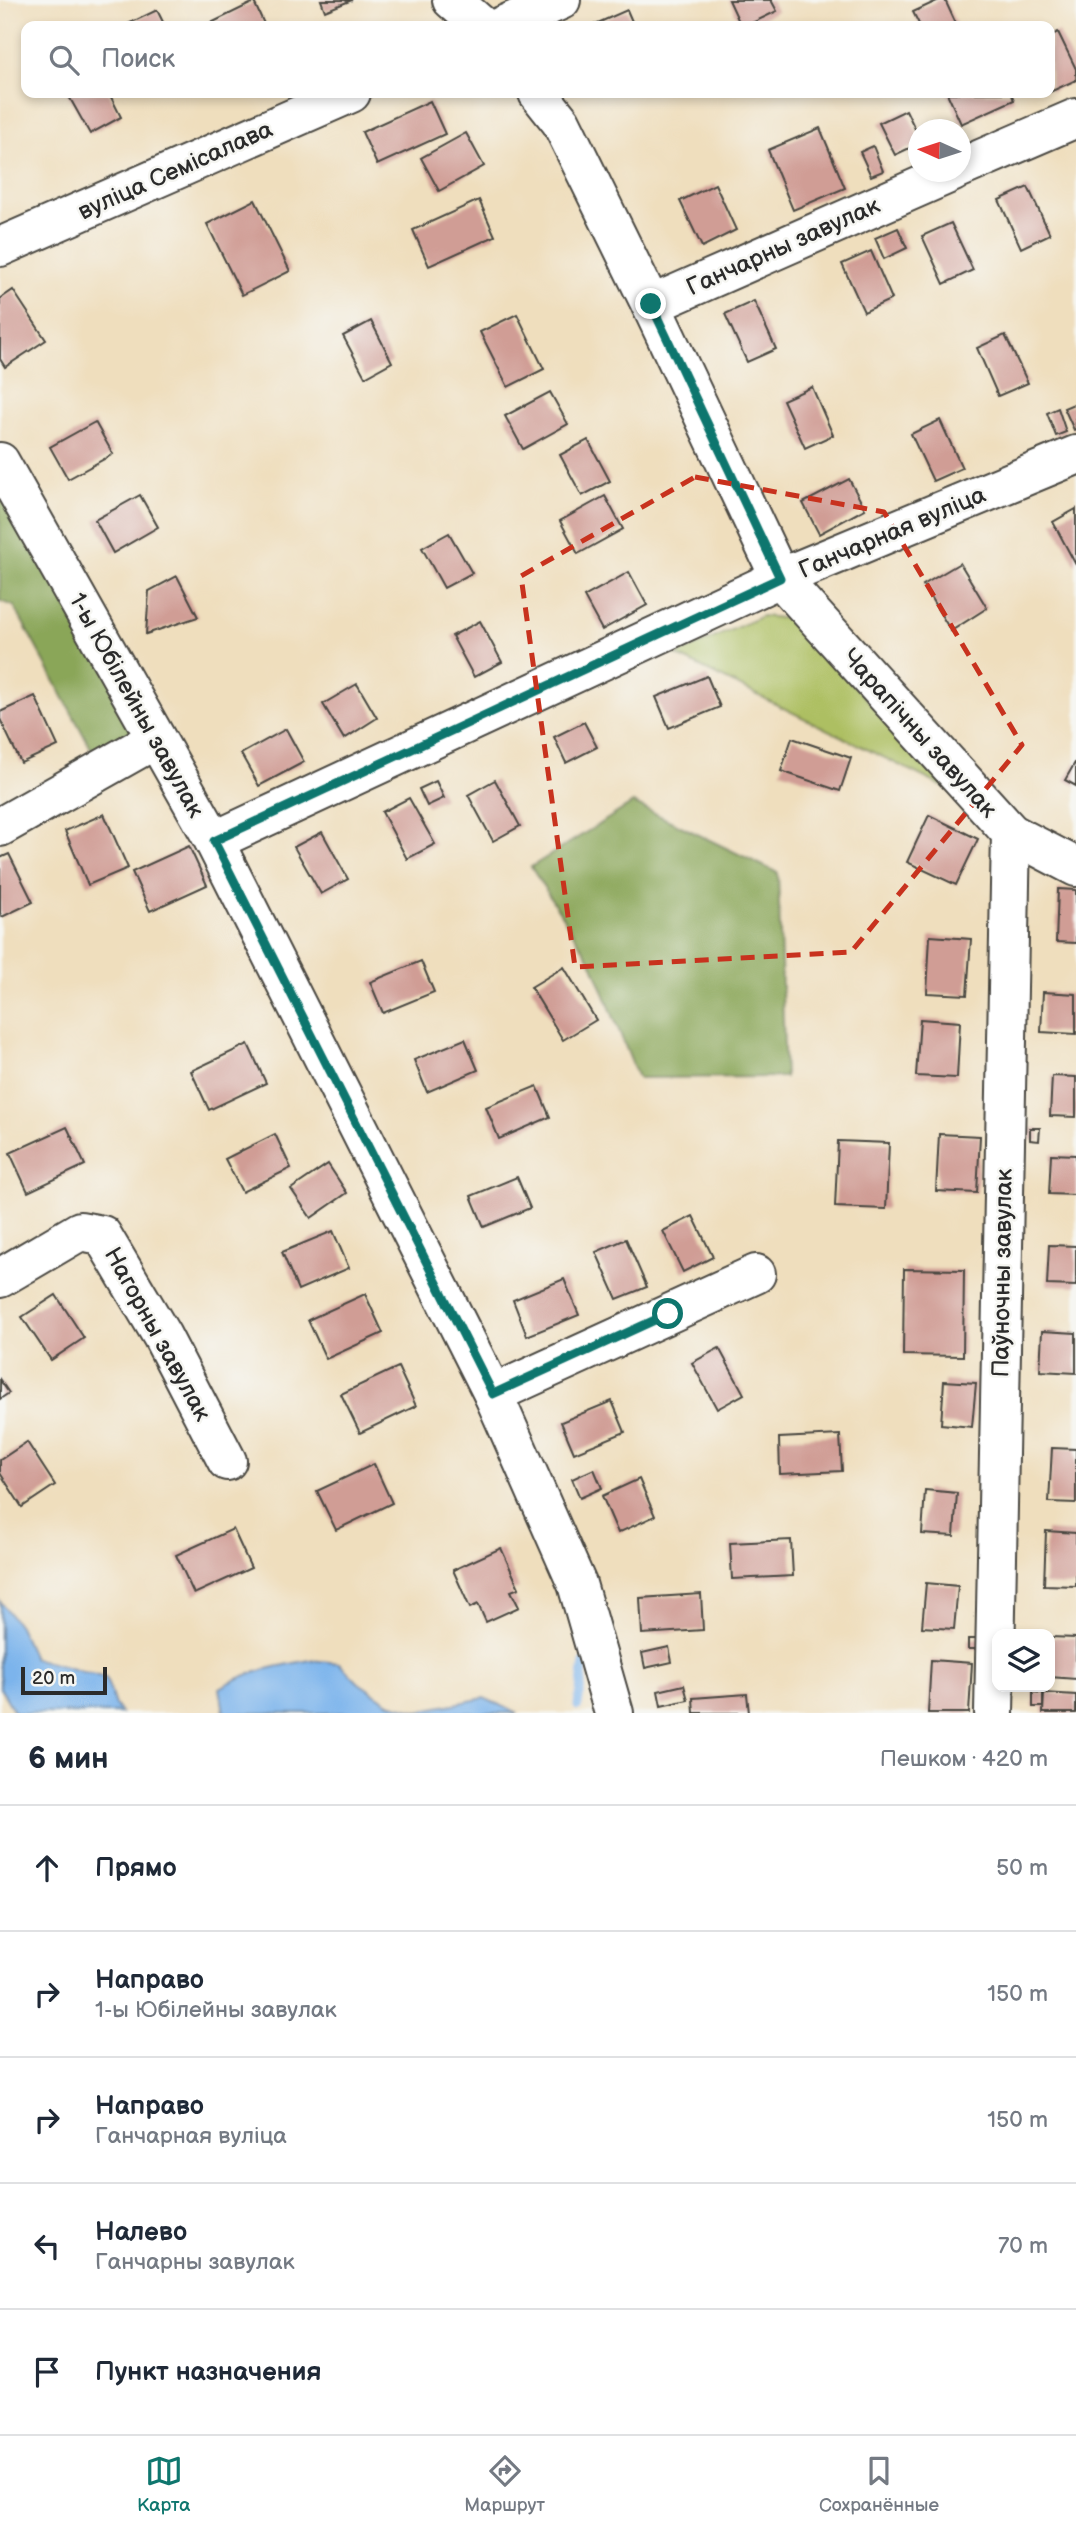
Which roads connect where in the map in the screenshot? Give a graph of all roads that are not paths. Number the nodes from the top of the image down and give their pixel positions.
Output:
1 (452, 0) edge
2 (561, 0) edge
3 (476, 21) edge
4 (513, 21) edge
5 (340, 98) edge
6 (542, 98) edge
7 (1076, 118) edge
8 (971, 164) edge
9 (930, 182) edge
10 (0, 247) edge
11 (651, 304) junction
12 (1076, 455) edge
13 (0, 462) edge
14 (780, 578) junction
15 (156, 739) junction
16 (0, 827) edge
17 (1011, 833) junction
18 (214, 841) junction
19 (1076, 867) edge
20 (756, 1274) dead end
21 (0, 1278) edge
22 (493, 1394) junction
23 (227, 1461) dead end
24 (614, 1713) edge
25 (994, 1713) edge

1 - 3 street
2 - 4 street
5 - 10 street, вуліца Семісалава
6 - 11 street
7 - 8 street
9 - 11 street, Ганчарны завулак
11 - 14 street
12 - 14 street, Ганчарная вуліца
13 - 15 street, 1-ы Юбілейны завулак
14 - 17 street, Чарапічны завулак
14 - 18 street, Ганчарная вуліца
15 - 16 street
15 - 18 street, 1-ы Юбілейны завулак
17 - 19 street, Чарапічны завулак
17 - 25 street, Паўночны завулак
18 - 22 street, 1-ы Юбілейны завулак
20 - 22 street
21 - 23 street, Нагорны завулак
22 - 24 street, 1-ы Юбілейны завулак

